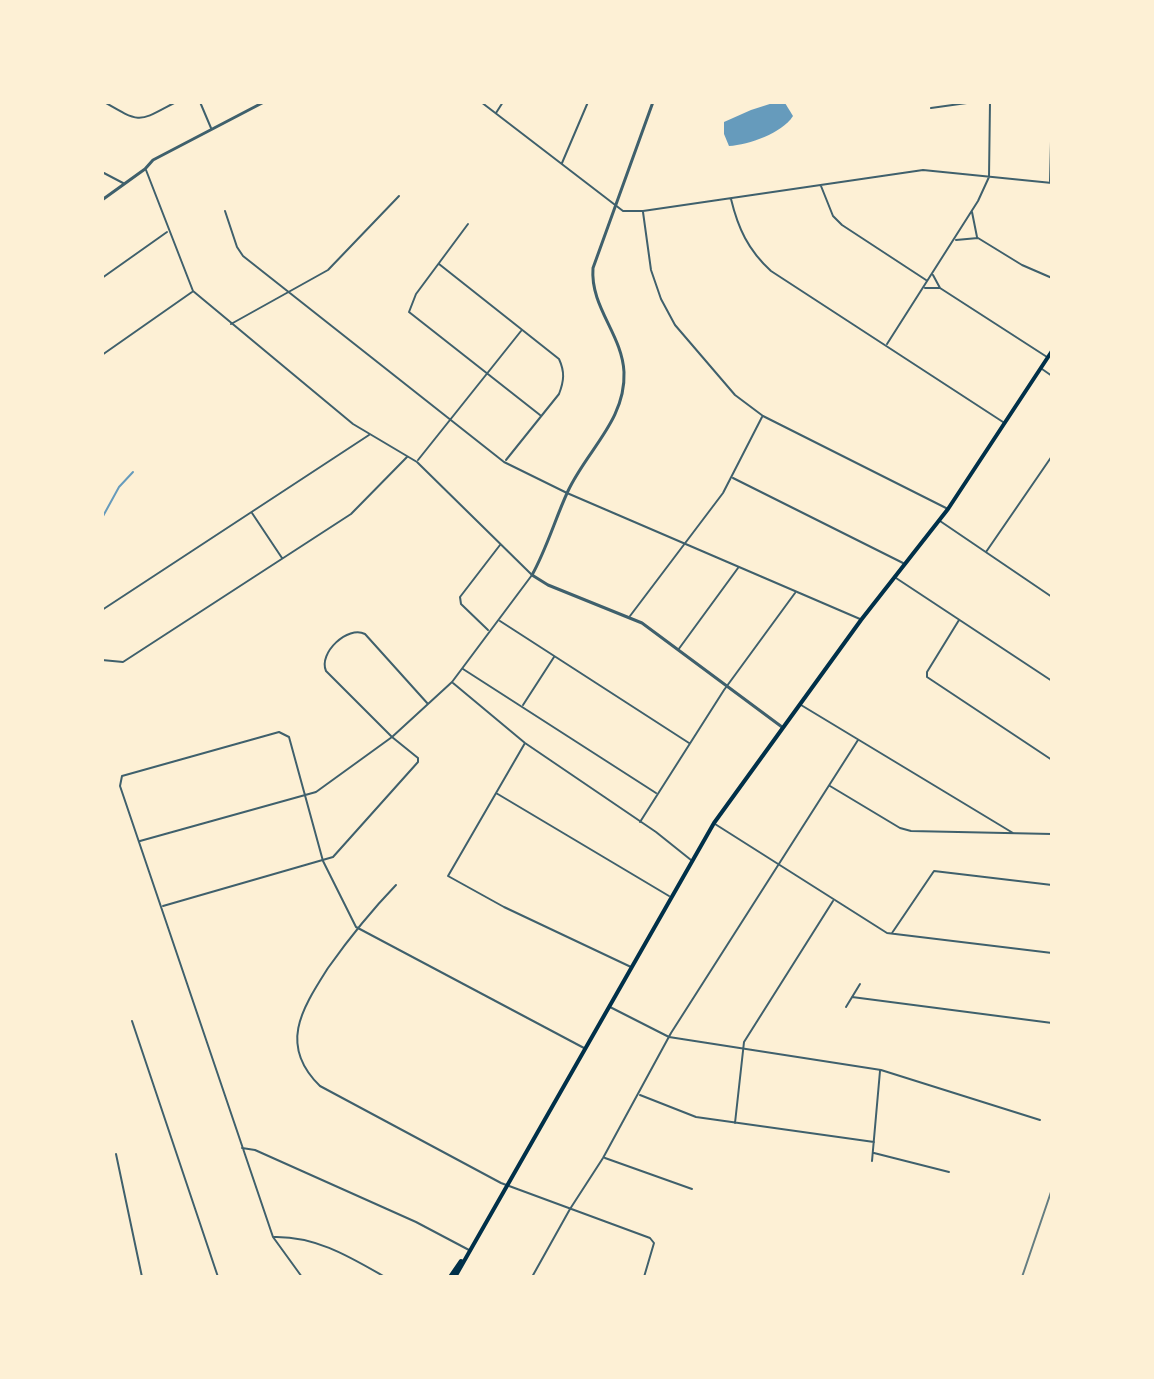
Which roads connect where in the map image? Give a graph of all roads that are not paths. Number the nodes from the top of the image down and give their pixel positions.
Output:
1 (104, 102) edge
2 (176, 102) edge
3 (200, 102) edge
4 (264, 102) edge
5 (481, 102) edge
6 (503, 102) edge
7 (588, 102) edge
8 (653, 102) edge
9 (974, 102) edge
10 (990, 102) edge
11 (1052, 102) edge
12 (931, 108) dead end
13 (496, 113) junction
14 (212, 129) junction
15 (561, 164) junction
16 (145, 169) junction
17 (102, 172) edge
18 (989, 177) junction
19 (1051, 183) edge
20 (124, 184) junction
21 (820, 185) junction
22 (399, 196) dead end
23 (730, 198) junction
24 (102, 200) edge
25 (615, 205) junction
26 (225, 211) dead end
27 (643, 211) junction
28 (972, 212) junction
29 (468, 224) dead end
30 (168, 231) junction
31 (978, 238) junction
32 (954, 240) junction
33 (439, 264) junction
34 (932, 274) junction
35 (102, 278) edge
36 (1052, 278) edge
37 (927, 280) junction
38 (923, 287) junction
39 (940, 288) junction
40 (193, 291) junction
41 (289, 292) junction
42 (231, 324) junction
43 (521, 330) junction
44 (886, 345) junction
45 (1052, 351) edge
46 (102, 355) edge
47 (1048, 357) junction
48 (1041, 368) junction
49 (487, 374) junction
50 (1052, 376) edge
51 (541, 416) junction
52 (763, 416) junction
53 (449, 420) junction
54 (1004, 423) junction
55 (370, 435) junction
56 (1052, 456) edge
57 (407, 457) junction
58 (417, 462) junction
59 (504, 462) junction
60 (732, 478) junction
61 (567, 493) junction
62 (948, 509) junction
63 (252, 512) junction
64 (939, 521) junction
65 (683, 543) junction
66 (501, 545) junction
67 (986, 553) junction
68 (283, 559) junction
69 (905, 564) junction
70 (739, 567) junction
71 (532, 575) junction
72 (895, 577) junction
73 (796, 592) junction
74 (1052, 597) edge
75 (102, 610) edge
76 (630, 616) junction
77 (499, 620) junction
78 (861, 620) junction
79 (959, 620) junction
80 (489, 632) junction
81 (678, 650) junction
82 (554, 657) junction
83 (102, 660) edge
84 (462, 669) junction
85 (1052, 681) edge
86 (452, 682) junction
87 (727, 687) junction
88 (800, 704) junction
89 (429, 705) junction
90 (522, 706) junction
91 (782, 727) junction
92 (392, 737) junction
93 (858, 740) junction
94 (525, 743) junction
95 (689, 743) junction
96 (1052, 760) edge
97 (829, 786) junction
98 (495, 792) junction
99 (657, 794) junction
100 (305, 796) junction
101 (640, 822) junction
102 (714, 823) junction
103 (1013, 833) junction
104 (1052, 834) edge
105 (139, 841) junction
106 (323, 861) junction
107 (693, 861) junction
108 (778, 864) junction
109 (396, 885) dead end
110 (1052, 885) edge
111 (672, 898) junction
112 (834, 900) junction
113 (162, 906) junction
114 (356, 927) junction
115 (892, 934) junction
116 (1052, 953) edge
117 (631, 967) junction
118 (860, 984) dead end
119 (852, 997) junction
120 (609, 1007) junction
121 (846, 1007) dead end
122 (132, 1021) dead end
123 (1052, 1023) edge
124 (669, 1037) junction
125 (586, 1048) junction
126 (742, 1050) junction
127 (881, 1070) junction
128 (639, 1094) junction
129 (1040, 1120) dead end
130 (735, 1123) junction
131 (874, 1142) junction
132 (241, 1148) junction
133 (873, 1152) junction
134 (116, 1154) dead end
135 (603, 1158) junction
136 (872, 1161) dead end
137 (949, 1172) dead end
138 (507, 1184) junction
139 (692, 1189) dead end
140 (570, 1209) junction
141 (273, 1237) junction
142 (470, 1250) junction
143 (142, 1277) edge
144 (218, 1277) edge
145 (302, 1277) edge
146 (385, 1277) edge
147 (452, 1277) edge
148 (532, 1277) edge
149 (644, 1277) edge

1 - 2 street
3 - 14 street
4 - 14 street
5 - 13 street
6 - 13 street
7 - 15 street
8 - 25 street
9 - 12 street
10 - 18 street
11 - 19 street
13 - 15 street
14 - 16 street
15 - 25 street
16 - 20 street
16 - 30 street
17 - 20 street
18 - 19 street
18 - 21 street
18 - 28 street
20 - 24 street
21 - 23 street
21 - 37 street
22 - 41 street
23 - 27 street
23 - 44 street
25 - 27 street
25 - 61 street
26 - 41 street
27 - 52 street
28 - 31 street
28 - 32 street
29 - 33 street
30 - 35 street
30 - 40 street
31 - 32 street
31 - 36 street
32 - 34 street
33 - 43 street
33 - 49 street
34 - 37 street
34 - 39 street
37 - 38 street
38 - 39 street
38 - 44 street
39 - 47 street
40 - 42 street
40 - 46 street
41 - 42 street
41 - 53 street
42 - 55 street
43 - 49 street
43 - 51 street
44 - 54 street
45 - 47 main road
47 - 48 main road
48 - 50 street
48 - 54 main road
49 - 51 street
49 - 53 street
51 - 59 street
52 - 60 street
52 - 62 street
53 - 58 street
53 - 59 street
54 - 62 main road
55 - 57 street
55 - 63 street
56 - 67 street
57 - 58 street
57 - 68 street
58 - 66 street
59 - 61 street
60 - 65 street
60 - 69 street
61 - 65 street
61 - 71 street
62 - 64 main road
63 - 68 street
63 - 75 street
64 - 67 street
64 - 69 main road
65 - 70 street
65 - 76 street
66 - 71 street
66 - 80 street
67 - 74 street
68 - 83 street
69 - 72 main road
70 - 73 street
70 - 81 street
71 - 76 street
71 - 77 street
72 - 78 main road
72 - 79 street
73 - 78 street
73 - 87 street
76 - 81 street
77 - 80 street
77 - 82 street
78 - 88 main road
79 - 85 street
79 - 96 street
80 - 84 street
81 - 87 street
82 - 90 street
82 - 95 street
84 - 86 street
84 - 90 street
86 - 89 street
86 - 94 street
87 - 91 street
87 - 95 street
88 - 91 main road
88 - 93 street
89 - 92 street
89 - 92 street
90 - 99 street
91 - 102 main road
92 - 100 street
92 - 106 street
93 - 97 street
93 - 103 street
94 - 98 street
94 - 101 street
95 - 99 street
97 - 103 street
97 - 108 street
98 - 111 street
98 - 117 street
99 - 101 street
100 - 105 street
100 - 105 street
100 - 106 street
101 - 107 street
102 - 107 main road
102 - 108 street
103 - 104 street
105 - 113 street
106 - 113 street
106 - 114 street
107 - 111 main road
108 - 112 street
108 - 124 street
109 - 114 street
110 - 115 street
111 - 117 main road
112 - 115 street
112 - 126 street
113 - 132 street
114 - 125 street
114 - 138 street
115 - 116 street
117 - 120 main road
118 - 119 street
119 - 121 street
119 - 123 street
120 - 124 street
120 - 125 main road
122 - 144 street
124 - 126 street
124 - 128 street
125 - 138 main road
126 - 127 street
126 - 130 street
127 - 129 street
127 - 131 street
128 - 130 street
128 - 135 street
130 - 131 street
131 - 133 street
132 - 141 street
132 - 142 street
133 - 136 street
133 - 137 street
134 - 143 street
135 - 139 street
135 - 140 street
138 - 140 street
138 - 142 main road
140 - 148 street
140 - 149 street
141 - 145 street
141 - 146 street
142 - 147 main road

